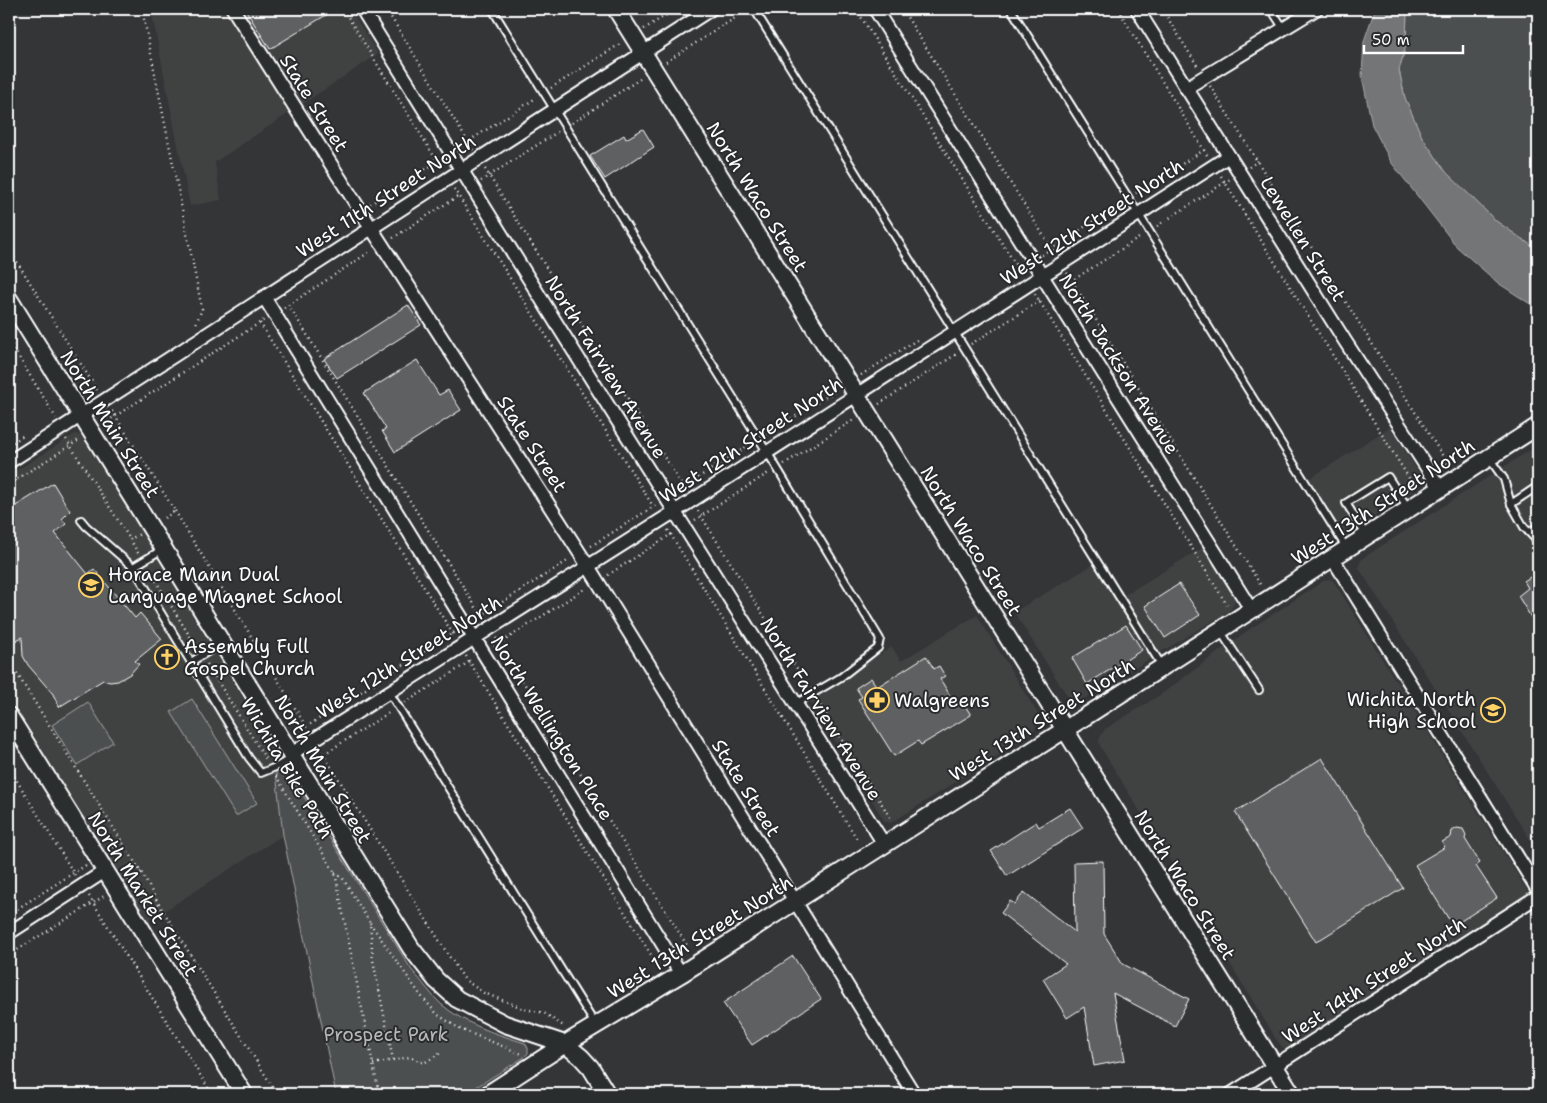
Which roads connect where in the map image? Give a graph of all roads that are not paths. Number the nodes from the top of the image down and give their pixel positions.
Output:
1 (233, 9) edge
2 (362, 9) edge
3 (492, 9) edge
4 (616, 9) edge
5 (711, 9) edge
6 (754, 9) edge
7 (876, 9) edge
8 (1011, 9) edge
9 (1137, 9) edge
10 (1271, 9) edge
11 (1316, 9) edge
12 (1284, 29) junction
13 (643, 52) junction
14 (1186, 88) junction
15 (555, 109) junction
16 (1229, 156) junction
17 (461, 169) junction
18 (1138, 214) junction
19 (371, 228) junction
20 (1042, 276) junction
21 (264, 297) junction
22 (9, 299) edge
23 (954, 332) junction
24 (856, 395) junction
25 (78, 410) junction
26 (1538, 426) edge
27 (767, 452) junction
28 (1489, 457) junction
29 (9, 462) edge
30 (1538, 486) edge
31 (1440, 488) junction
32 (1510, 504) junction
33 (1409, 509) junction
34 (674, 512) junction
35 (81, 520) dead end
36 (1538, 527) edge
37 (1529, 532) junction
38 (1367, 537) junction
39 (1538, 542) edge
40 (164, 548) junction
41 (1347, 550) junction
42 (1333, 559) junction
43 (588, 566) junction
44 (134, 567) junction
45 (1252, 611) junction
46 (1220, 631) junction
47 (474, 638) junction
48 (223, 643) junction
49 (191, 662) junction
50 (1163, 667) junction
51 (1259, 690) dead end
52 (389, 692) junction
53 (796, 704) junction
54 (9, 716) edge
55 (1065, 730) junction
56 (292, 756) junction
57 (884, 844) junction
58 (101, 865) junction
59 (1538, 890) edge
60 (1538, 896) edge
61 (794, 902) junction
62 (9, 933) edge
63 (681, 974) junction
64 (596, 1026) junction
65 (564, 1044) junction
66 (1274, 1066) junction
67 (244, 1094) edge
68 (488, 1094) edge
69 (608, 1094) edge
70 (914, 1094) edge
71 (1231, 1094) edge
72 (1292, 1094) edge

1 - 19 street, State Street
2 - 17 street, North Fairview Avenue
3 - 15 lane
4 - 13 street, North Waco Street
5 - 13 street, West 11th Street North
6 - 23 lane
7 - 20 street, North Jackson Avenue
8 - 18 lane
9 - 14 street, Lewellen Street
10 - 12 lane
11 - 12 street
12 - 14 street
13 - 15 street, West 11th Street North
13 - 24 street, North Waco Street
14 - 16 street, Lewellen Street
15 - 17 street, West 11th Street North
15 - 27 lane
16 - 18 street, West 12th Street North
16 - 31 street, Lewellen Street
17 - 19 street, West 11th Street North
17 - 34 street, North Fairview Avenue
18 - 20 street, West 12th Street North
18 - 41 lane
19 - 21 street, West 11th Street North
19 - 43 street, State Street
20 - 23 street, West 12th Street North
20 - 45 street, North Jackson Avenue
21 - 25 street, West 11th Street North
21 - 47 street, North Wellington Place
22 - 25 street, North Main Street
23 - 24 street, West 12th Street North
23 - 50 lane
24 - 27 street, West 12th Street North
24 - 55 street, North Waco Street
25 - 29 street, West 11th Street North
25 - 40 street, North Main Street
26 - 28 street, West 13th Street North
27 - 34 street, West 12th Street North
27 - 53 lane
28 - 31 street, West 13th Street North
28 - 32 lane
30 - 32 lane
31 - 33 street, West 13th Street North
32 - 37 lane
33 - 38 street, West 13th Street North
33 - 38 lane
34 - 43 street, West 12th Street North
34 - 53 street, North Fairview Avenue
35 - 44 lane
36 - 37 lane
37 - 39 lane
38 - 41 street, West 13th Street North
40 - 44 lane
40 - 48 street, North Main Street
41 - 42 street, West 13th Street North
42 - 45 street, West 13th Street North
42 - 59 street
43 - 47 street, West 12th Street North
43 - 61 street, State Street
44 - 49 lane
45 - 46 street, West 13th Street North
46 - 50 street, West 13th Street North
46 - 51 lane
47 - 52 street, West 12th Street North
47 - 63 street, North Wellington Place
48 - 49 lane
48 - 56 street, North Main Street
49 - 56 lane
50 - 55 street, West 13th Street North
52 - 56 street, West 12th Street North
52 - 64 lane
53 - 57 street, North Fairview Avenue
54 - 58 street, North Market Street
55 - 57 street, West 13th Street North
55 - 66 street, North Waco Street
56 - 65 street, North Main Street
57 - 61 street, West 13th Street North
58 - 62 street
58 - 67 street, North Market Street
60 - 66 street, West 14th Street North
61 - 63 street, West 13th Street North
61 - 70 street
63 - 64 street, West 13th Street North
64 - 65 street, West 13th Street North
65 - 68 street, West 13th Street North
65 - 69 street
66 - 71 street, West 14th Street North
66 - 72 street, North Waco Street

